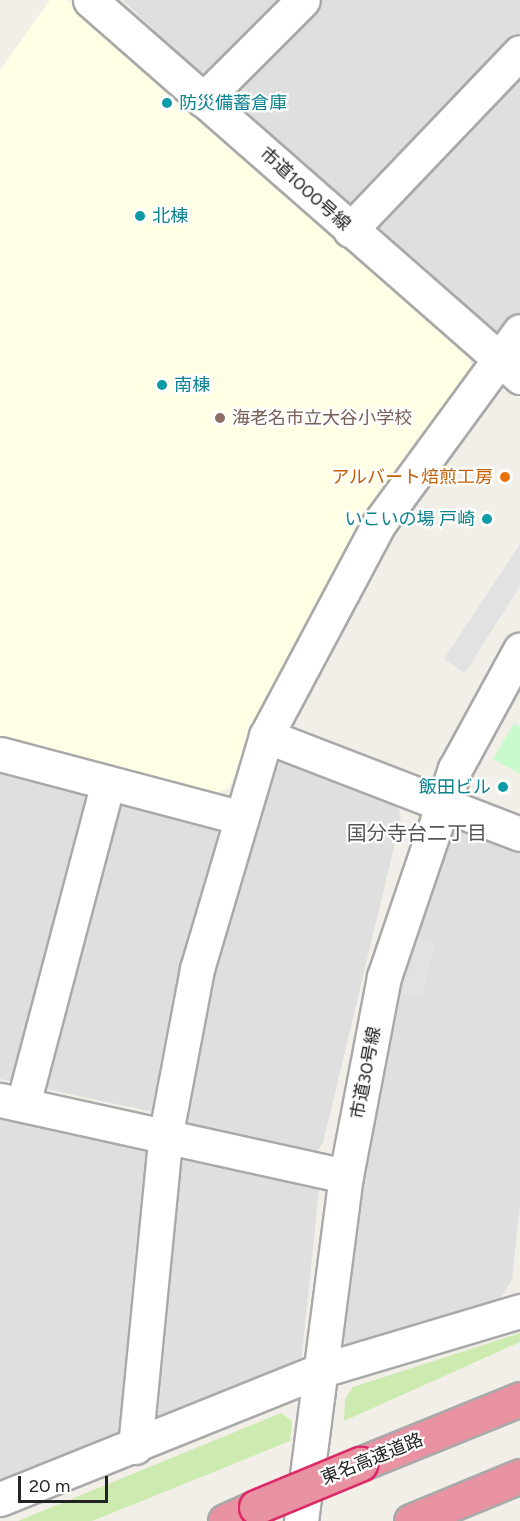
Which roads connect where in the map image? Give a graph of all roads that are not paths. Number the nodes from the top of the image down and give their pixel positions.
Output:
1 (90, 0) edge
2 (303, 0) edge
3 (520, 52) edge
4 (203, 100) junction
5 (350, 230) junction
6 (520, 331) edge
7 (509, 367) edge
8 (520, 650) edge
9 (266, 736) junction
10 (0, 754) edge
11 (108, 783) junction
12 (442, 804) junction
13 (242, 818) junction
14 (520, 834) edge
15 (11, 1102) edge
16 (165, 1134) junction
17 (346, 1176) junction
18 (520, 1311) edge
19 (320, 1371) junction
20 (520, 1399) edge
21 (135, 1447) junction
22 (520, 1476) edge
23 (0, 1499) edge
24 (225, 1521) edge
25 (301, 1521) edge
26 (411, 1521) edge

1 - 4 street, 市道1000号線
2 - 4 street
3 - 5 street
4 - 5 street, 市道1000号線
5 - 7 street, 市道1000号線
6 - 7 street
7 - 9 street
8 - 12 street, 市道30号線
9 - 12 street
9 - 13 street
10 - 11 street
11 - 13 street
11 - 15 street
12 - 14 street
12 - 17 street, 市道30号線
13 - 16 street
15 - 16 street
16 - 17 street
16 - 21 street
17 - 19 street, 市道30号線
18 - 19 street
19 - 21 street
19 - 25 street, 市道30号線
20 - 24 highway, 東名高速道路, bridge
21 - 23 street
22 - 26 highway

